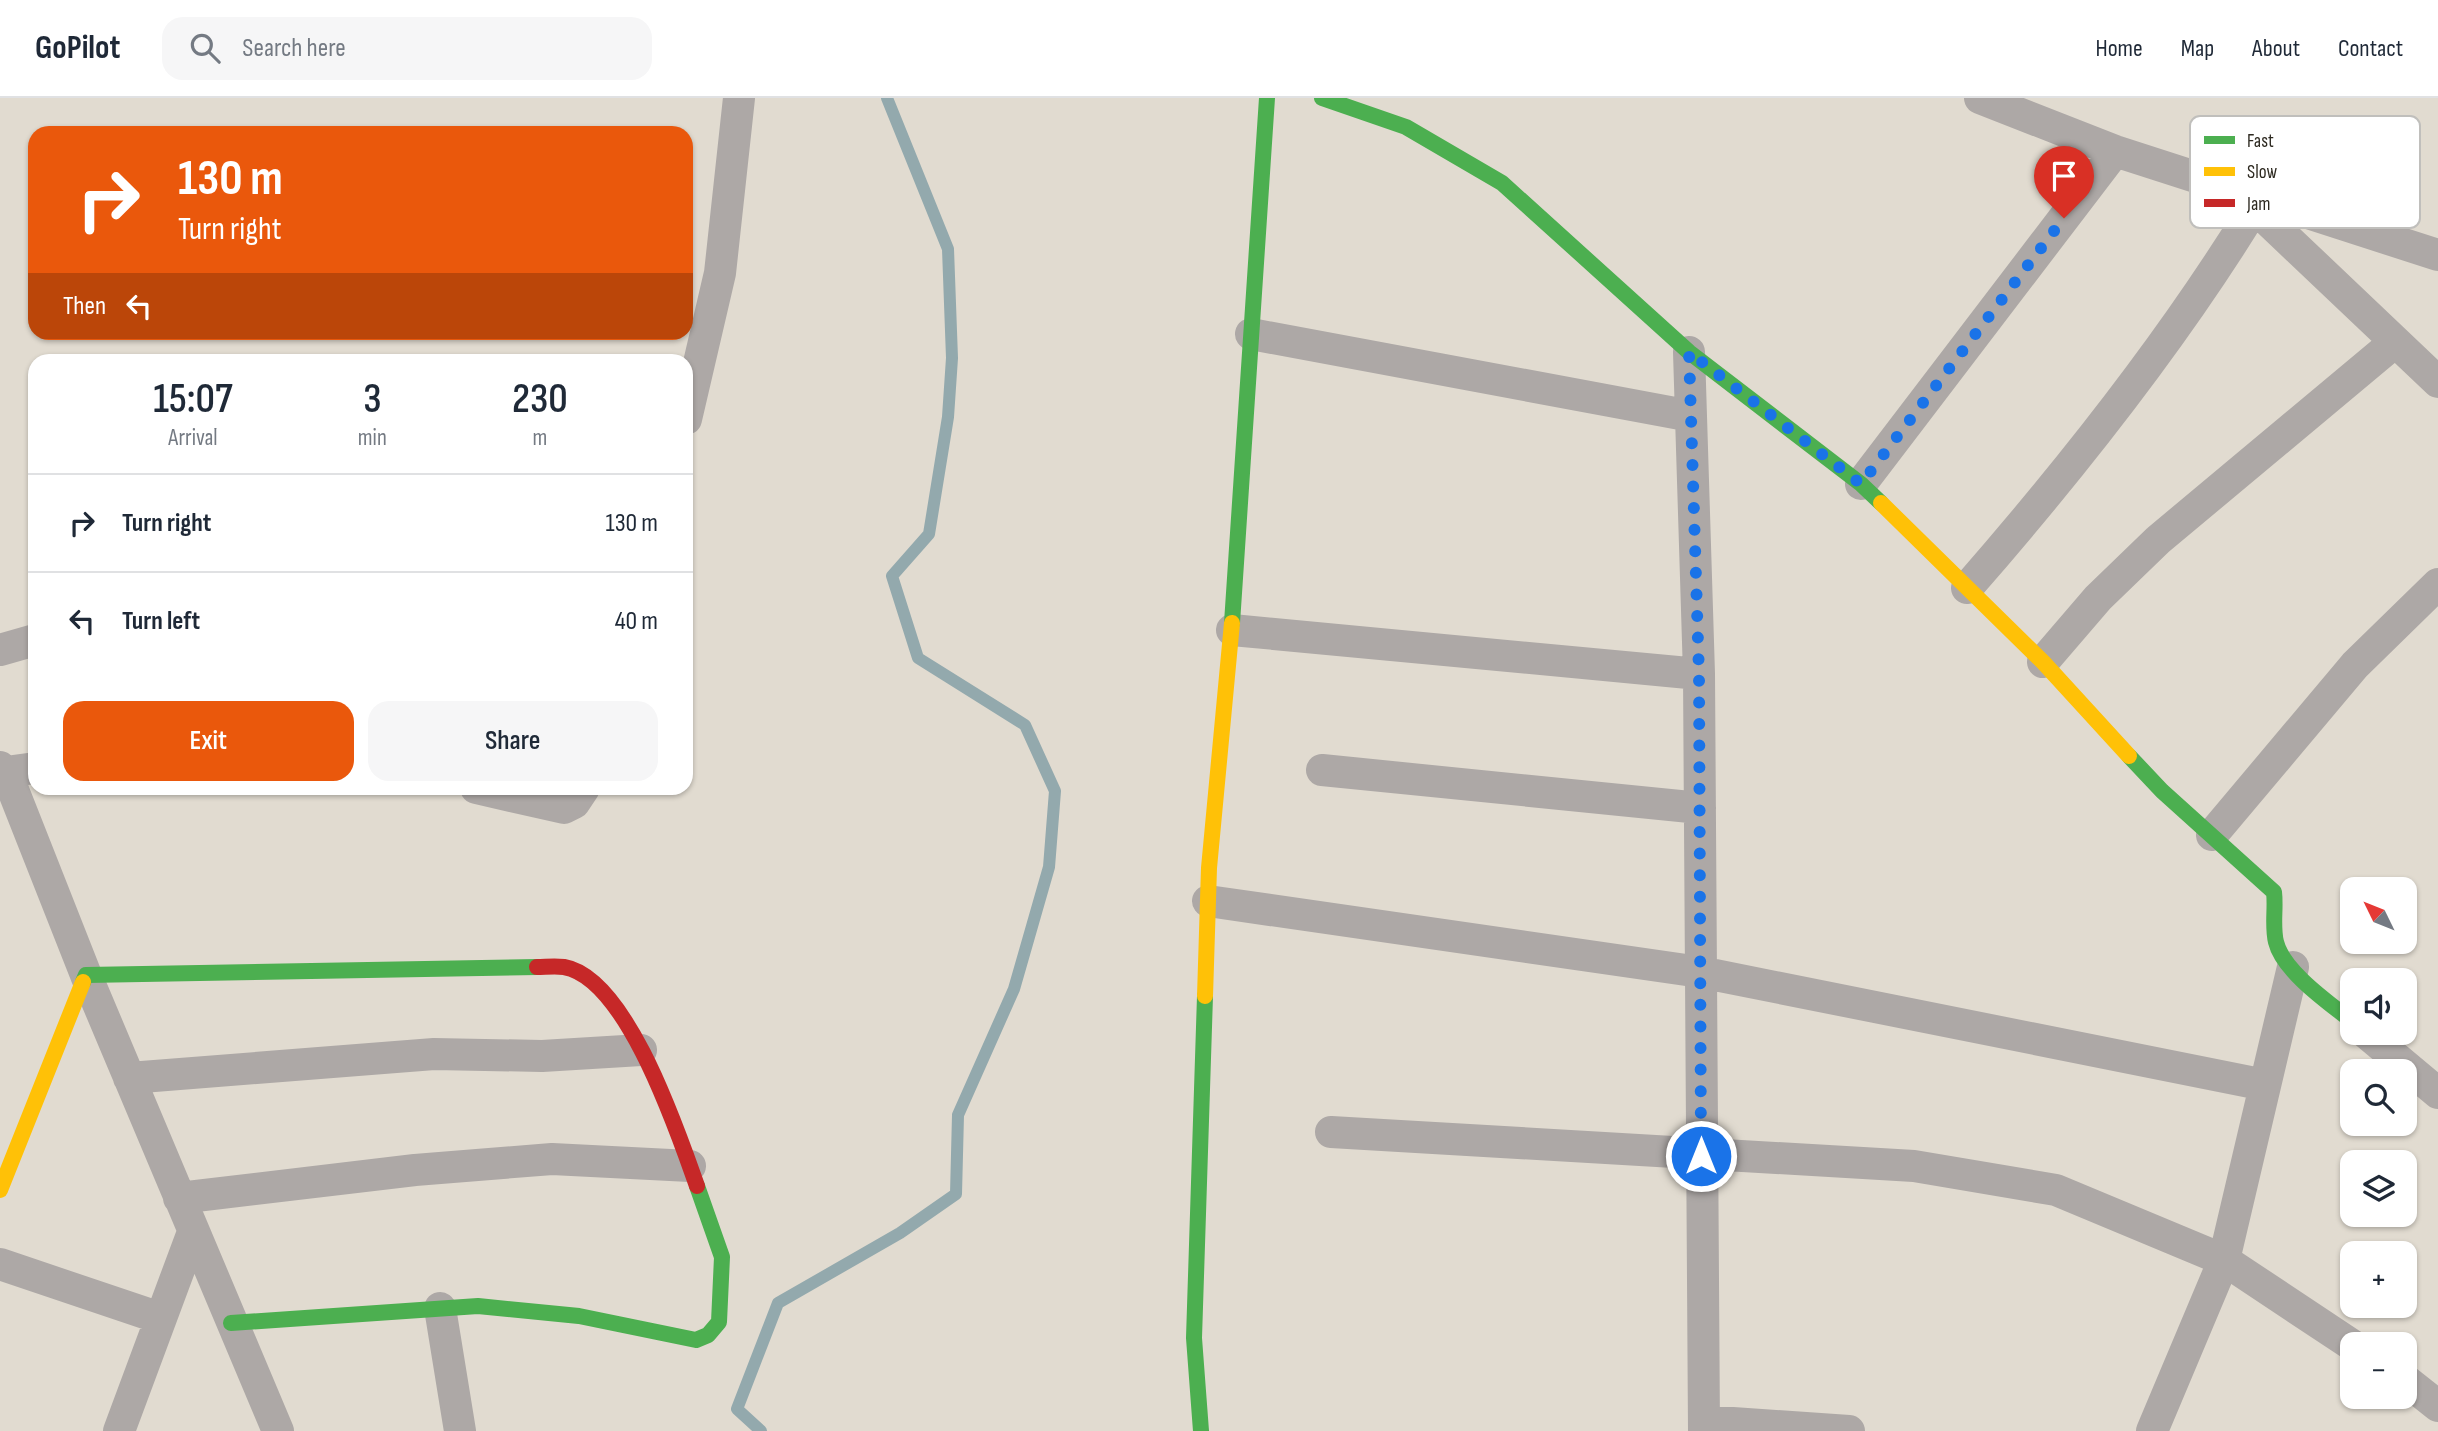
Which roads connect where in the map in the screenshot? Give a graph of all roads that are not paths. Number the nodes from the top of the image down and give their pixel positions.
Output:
1 (739, 98) edge
2 (1267, 98) edge
3 (1322, 98) edge
4 (1980, 98) edge
5 (2115, 151) junction
6 (2190, 179) edge
7 (2235, 228) edge
8 (2275, 228) edge
9 (2345, 228) edge
10 (2438, 255) edge
11 (1251, 334) junction
12 (2395, 342) junction
13 (1689, 352) junction
14 (2438, 382) edge
15 (693, 389) edge
16 (1691, 416) junction
17 (1861, 484) junction
18 (2438, 584) edge
19 (1967, 588) junction
20 (1232, 631) junction
21 (28, 642) edge
22 (0, 650) edge
23 (2043, 662) junction
24 (1699, 674) junction
25 (14, 769) edge
26 (1322, 770) dead end
27 (508, 795) edge
28 (579, 795) edge
29 (1700, 808) junction
30 (2212, 835) junction
31 (1208, 901) junction
32 (2292, 967) junction
33 (1700, 972) junction
34 (86, 975) junction
35 (2340, 1010) edge
36 (2381, 1045) edge
37 (641, 1050) junction
38 (129, 1078) junction
39 (2264, 1085) junction
40 (2438, 1093) edge
41 (1331, 1132) dead end
42 (1701, 1156) junction
43 (690, 1166) junction
44 (0, 1190) edge
45 (178, 1198) junction
46 (193, 1231) junction
47 (2224, 1260) junction
48 (0, 1264) edge
49 (440, 1308) junction
50 (160, 1318) junction
51 (231, 1323) junction
52 (2340, 1337) edge
53 (2417, 1390) edge
54 (2438, 1406) edge
55 (268, 1422) edge
56 (1704, 1426) edge
57 (118, 1431) edge
58 (460, 1431) edge
59 (1201, 1431) edge
60 (1849, 1431) edge
61 (2152, 1431) edge

1 - 15 street
2 - 11 street
3 - 13 street
4 - 5 street
5 - 6 street
5 - 17 street
7 - 19 street
8 - 12 street
9 - 10 street
11 - 16 street
11 - 20 street
12 - 14 street
12 - 23 street
13 - 16 street
13 - 17 street
16 - 24 street
17 - 19 street
18 - 30 street
19 - 23 street
20 - 24 street
20 - 31 street
21 - 22 street
23 - 30 street
24 - 29 street
25 - 34 street
26 - 29 street
27 - 28 street
29 - 33 street
30 - 32 street
31 - 33 street
31 - 59 street
32 - 35 street
32 - 39 street
33 - 39 street
33 - 42 street
34 - 37 street
34 - 38 street
34 - 44 street
36 - 40 street
37 - 38 street
37 - 43 street
38 - 45 street
39 - 47 street
41 - 42 street
42 - 47 street
42 - 56 street
43 - 45 street
43 - 49 street
45 - 46 street
46 - 50 street
46 - 51 street
47 - 52 street
47 - 61 street
48 - 50 street
49 - 51 street
49 - 58 street
50 - 57 street
51 - 55 street
53 - 54 street
56 - 60 street

